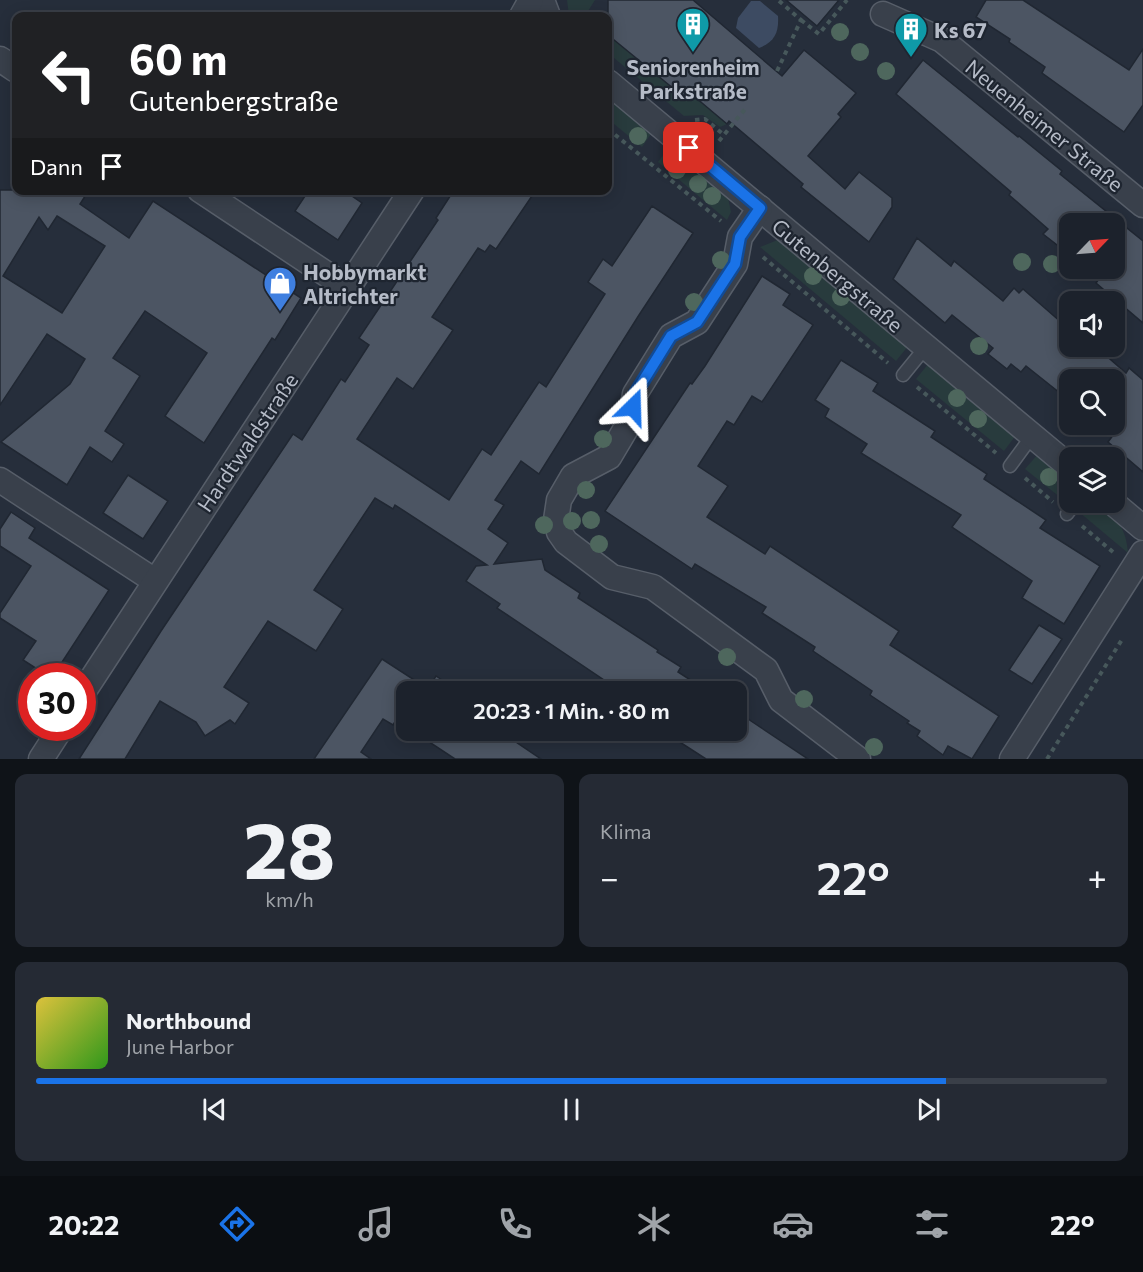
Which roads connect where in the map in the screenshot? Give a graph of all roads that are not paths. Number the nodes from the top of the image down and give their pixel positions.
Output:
1 (883, 14) dead end
2 (612, 85) edge
3 (208, 195) edge
4 (409, 195) edge
5 (1143, 205) edge
6 (760, 208) junction
7 (349, 289) junction
8 (925, 348) junction
9 (903, 375) dead end
10 (1032, 436) junction
11 (1059, 458) edge
12 (1010, 466) dead end
13 (0, 480) edge
14 (1125, 513) edge
15 (1143, 528) edge
16 (1143, 553) edge
17 (155, 581) junction
18 (96, 672) edge
19 (53, 741) edge
20 (41, 759) edge
21 (858, 759) edge
22 (1012, 759) edge

1 - 5 street, Neuenheimer Straße
2 - 6 street, Gutenbergstraße
3 - 7 street
4 - 7 street, Hardtwaldstraße
6 - 8 street, Gutenbergstraße
6 - 21 street
7 - 17 street, Hardtwaldstraße
8 - 9 lane
8 - 10 street, Gutenbergstraße
10 - 11 street, Gutenbergstraße
10 - 12 lane
13 - 17 street
14 - 15 street
16 - 22 street
17 - 18 street, Hardtwaldstraße
19 - 20 street

